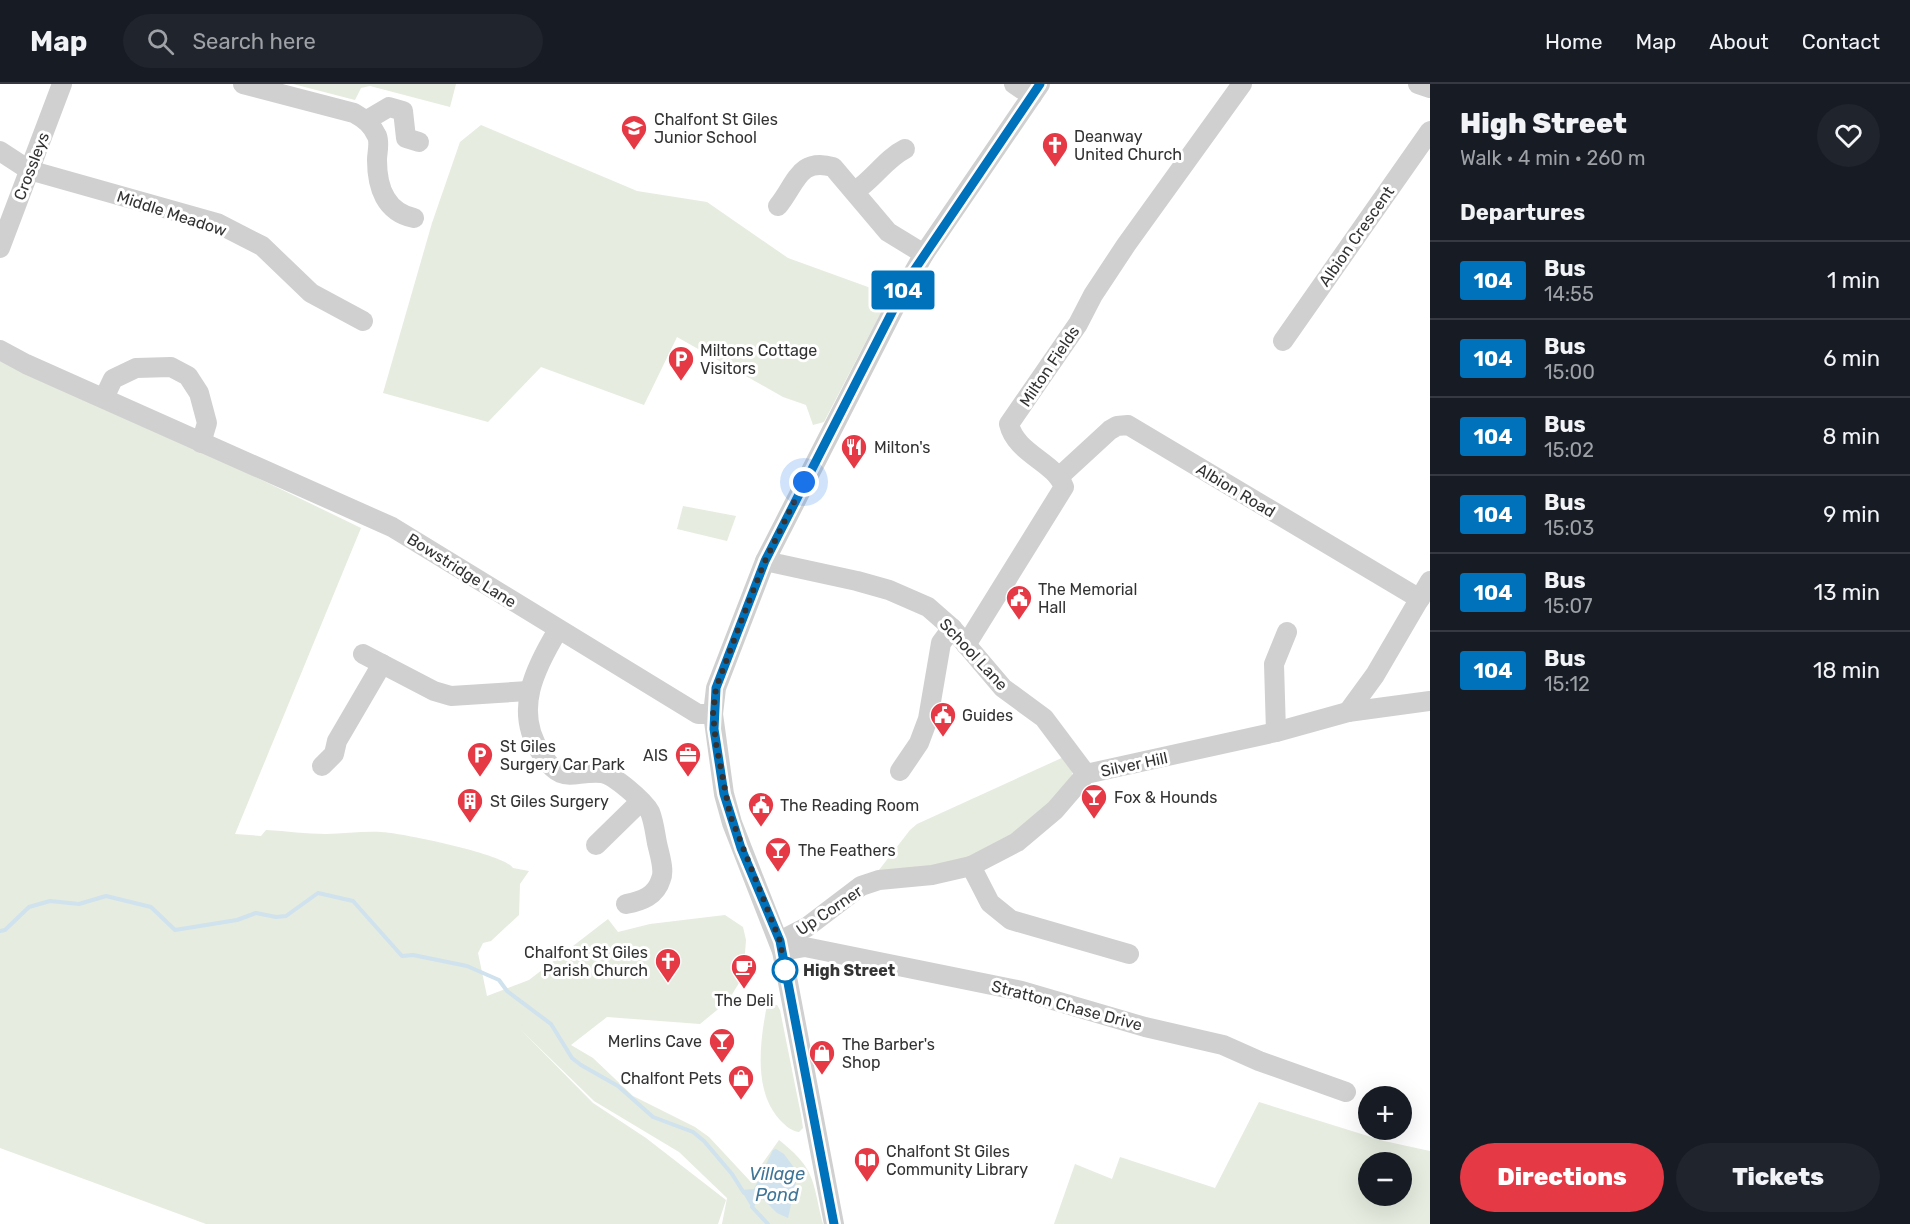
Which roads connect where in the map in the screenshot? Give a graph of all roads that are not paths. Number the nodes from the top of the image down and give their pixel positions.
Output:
1 (62, 84) edge
2 (243, 84) edge
3 (1014, 84) edge
4 (1242, 84) edge
5 (1418, 84) edge
6 (1430, 88) edge
7 (1036, 90) edge
8 (367, 120) junction
9 (1430, 131) edge
10 (419, 142) dead end
11 (905, 149) dead end
12 (0, 151) edge
13 (29, 170) junction
14 (855, 191) junction
15 (778, 206) dead end
16 (414, 218) dead end
17 (0, 248) edge
18 (924, 254) junction
19 (363, 321) dead end
20 (1283, 341) dead end
21 (0, 350) edge
22 (104, 398) junction
23 (201, 443) junction
24 (1060, 476) junction
25 (765, 561) junction
26 (1430, 581) edge
27 (1420, 599) junction
28 (952, 628) junction
29 (558, 630) junction
30 (1287, 632) dead end
31 (966, 645) junction
32 (363, 654) dead end
33 (382, 664) junction
34 (528, 691) junction
35 (1430, 701) edge
36 (1348, 712) junction
37 (713, 714) junction
38 (1276, 732) junction
39 (322, 766) dead end
40 (900, 771) dead end
41 (1086, 774) junction
42 (640, 802) junction
43 (596, 845) dead end
44 (971, 866) junction
45 (879, 880) joint
46 (626, 904) dead end
47 (781, 946) junction
48 (1129, 954) dead end
49 (1346, 1092) dead end
50 (834, 1224) edge

1 - 13 street, Crossleys
2 - 8 street
3 - 7 street
4 - 24 street, Milton Fields
5 - 6 street
7 - 18 street
8 - 10 street
8 - 16 street
9 - 20 street, Albion Crescent
11 - 14 street
12 - 13 street, Middle Meadow
13 - 17 street, Crossleys
13 - 19 street, Middle Meadow
14 - 15 street
14 - 18 street
18 - 25 street
21 - 22 street, Bowstridge Lane
22 - 23 street, Bowstridge Lane
22 - 23 street
23 - 29 street, Bowstridge Lane
24 - 27 street, Albion Road
24 - 31 street
25 - 28 street, School Lane
25 - 37 street
26 - 27 street
27 - 36 street
28 - 31 street, School Lane
28 - 40 street
29 - 34 street
29 - 37 street, Bowstridge Lane
30 - 38 street
31 - 41 street, School Lane
32 - 33 street
33 - 34 street
33 - 39 street
34 - 42 street
35 - 36 street, Silver Hill
36 - 38 street, Silver Hill
37 - 47 street
38 - 41 street, Silver Hill
41 - 44 street, Silver Hill
42 - 43 street
42 - 46 street
44 - 45 street, Silver Hill
44 - 48 street
45 - 47 street, Up Corner
47 - 49 street, Stratton Chase Drive
47 - 50 street

